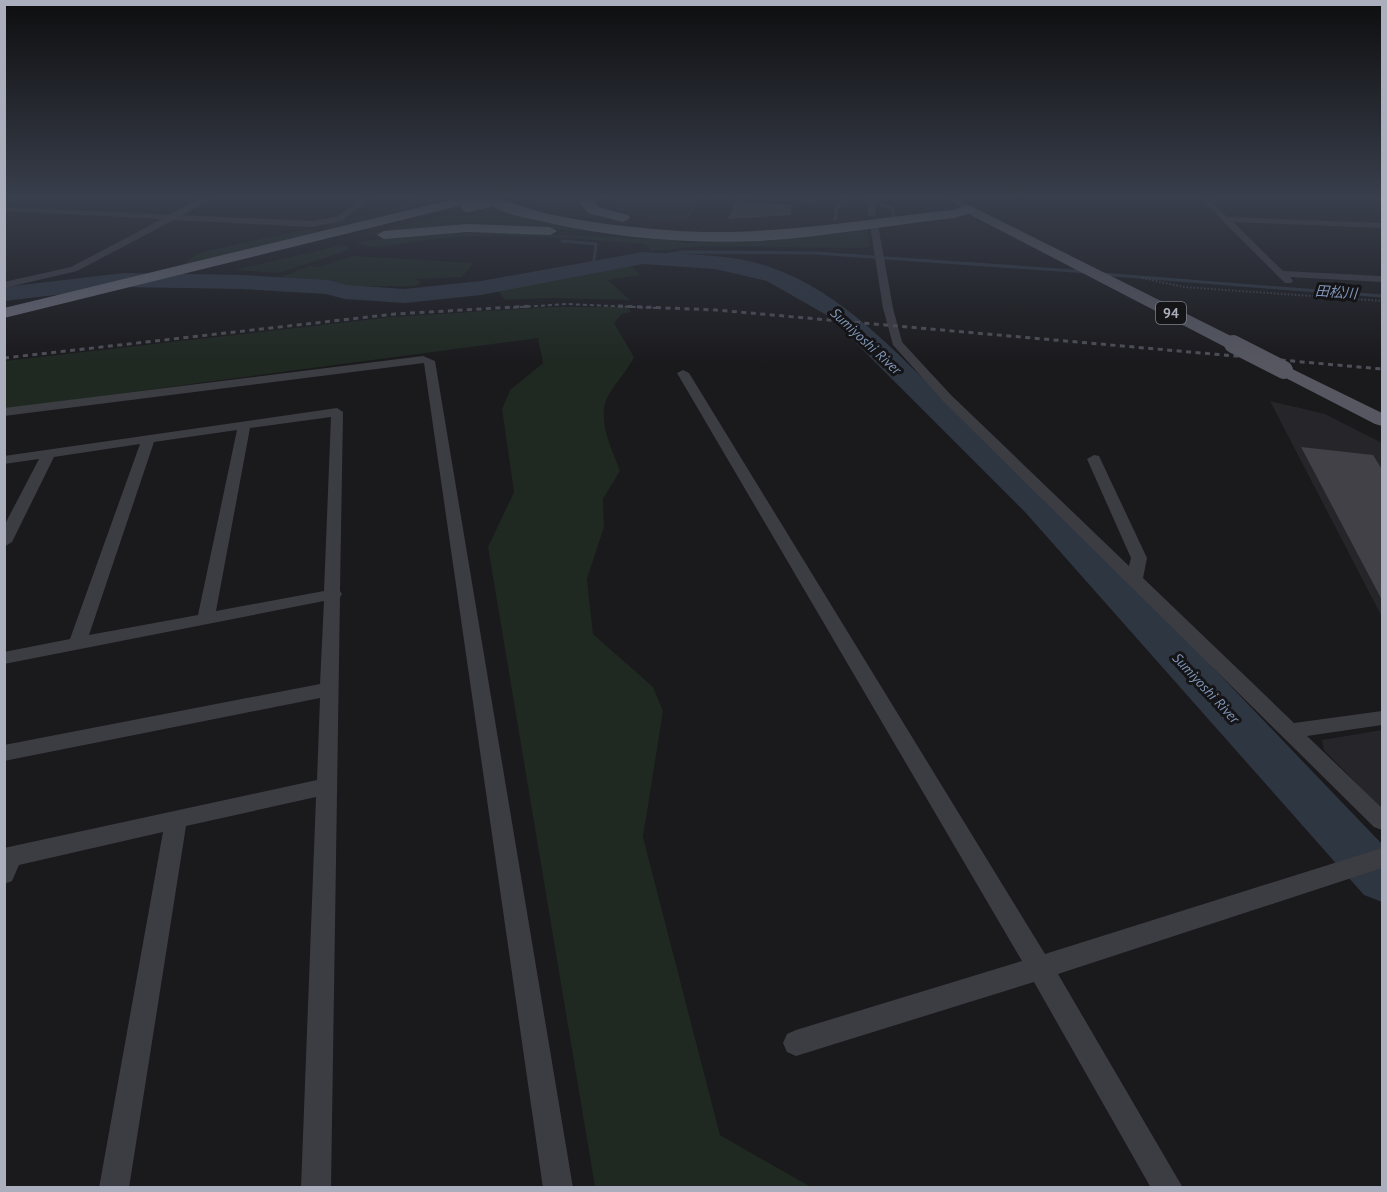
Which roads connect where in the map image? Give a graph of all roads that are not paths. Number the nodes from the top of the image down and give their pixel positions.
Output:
1 (106, 254) edge
2 (247, 254) edge
3 (273, 254) edge
4 (878, 254) edge
5 (1054, 254) edge
6 (1261, 254) edge
7 (1383, 279) edge
8 (4, 285) edge
9 (4, 313) edge
10 (4, 321) edge
11 (683, 373) dead end
12 (4, 412) edge
13 (1383, 420) edge
14 (244, 426) junction
15 (148, 440) junction
16 (49, 453) junction
17 (1094, 459) dead end
18 (4, 460) edge
19 (4, 542) edge
20 (1134, 580) junction
21 (334, 594) junction
22 (206, 619) junction
23 (77, 644) junction
24 (4, 658) edge
25 (330, 689) junction
26 (1383, 718) edge
27 (1290, 731) junction
28 (4, 753) edge
29 (326, 786) junction
30 (176, 820) junction
31 (1383, 821) edge
32 (1383, 858) edge
33 (6, 863) edge
34 (1040, 968) junction
35 (796, 1043) dead end
36 (114, 1188) edge
37 (316, 1188) edge
38 (558, 1188) edge
39 (1168, 1188) edge

1 - 8 street
2 - 9 highway
3 - 10 highway
4 - 20 street
5 - 13 main road, 94, bridge
6 - 7 street
11 - 34 street
12 - 38 street
14 - 15 street
14 - 21 street
14 - 22 street
15 - 16 street
15 - 23 street
16 - 18 street
16 - 19 street
17 - 20 street
20 - 27 street
21 - 22 street
21 - 25 street
22 - 23 street
23 - 24 street
25 - 28 street
25 - 29 street
26 - 27 street
27 - 31 street
29 - 30 street
29 - 37 street
30 - 33 street
30 - 36 street
32 - 34 street
34 - 35 street
34 - 39 street

